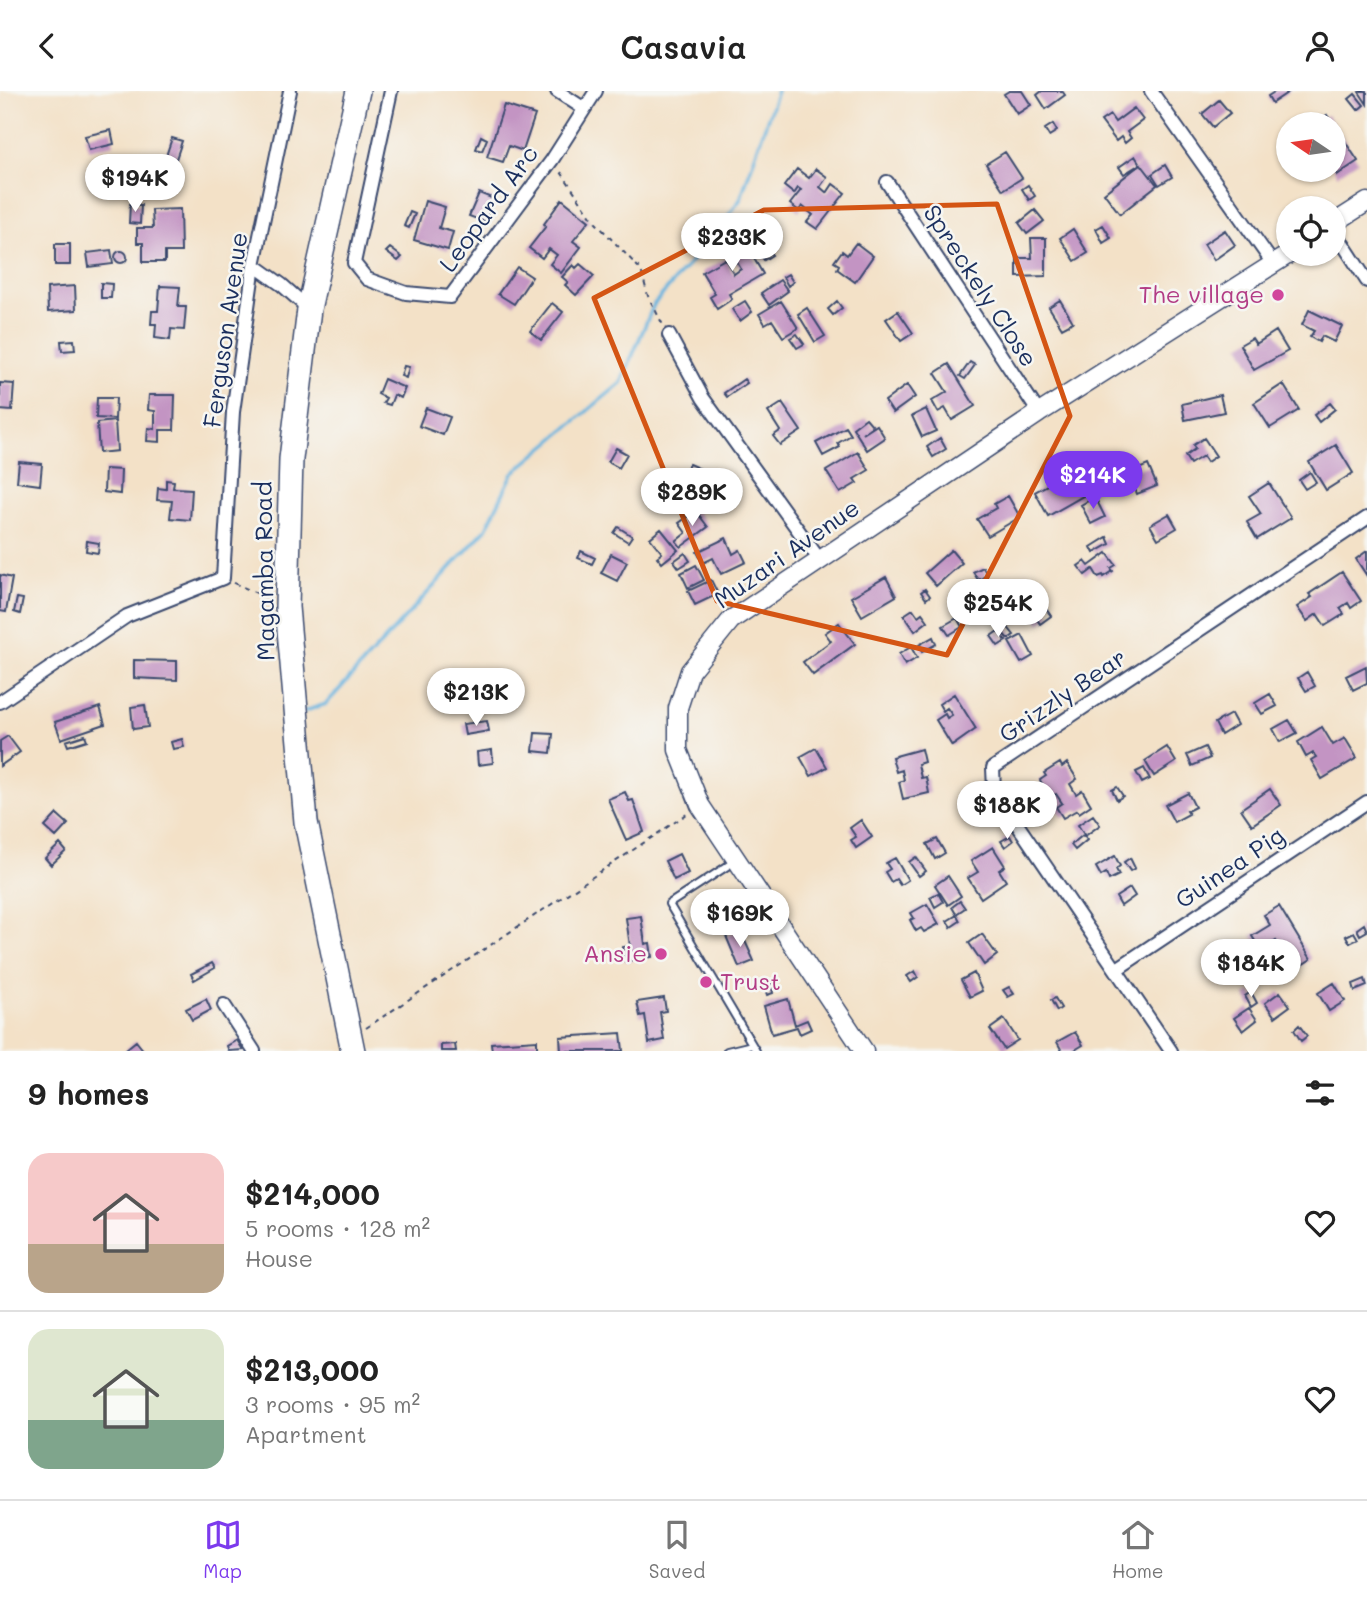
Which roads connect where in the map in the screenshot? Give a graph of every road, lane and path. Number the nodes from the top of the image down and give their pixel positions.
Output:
1 (290, 91) edge
2 (358, 91) edge
3 (391, 91) edge
4 (557, 91) edge
5 (596, 91) edge
6 (1151, 91) edge
7 (583, 108) junction
8 (552, 160) junction
9 (887, 182) dead end
10 (1367, 202) edge
11 (1346, 215) edge
12 (1346, 249) edge
13 (1274, 264) joint
14 (254, 265) junction
15 (1367, 281) edge
16 (309, 309) junction
17 (658, 318) dead end
18 (669, 335) dead end
19 (1039, 414) junction
20 (1367, 518) edge
21 (819, 559) junction
22 (223, 578) junction
23 (287, 607) junction
24 (0, 702) edge
25 (1367, 802) edge
26 (700, 805) junction
27 (737, 860) junction
28 (1117, 969) junction
29 (224, 1005) dead end
30 (352, 1045) edge
31 (754, 1048) edge
32 (254, 1051) edge
33 (727, 1051) edge
34 (864, 1051) edge
35 (1171, 1051) edge

1 - 14 street, Ferguson Avenue
2 - 16 highway, Magamba Road
3 - 8 street, Leopard Arc
4 - 7 street
5 - 7 street, Leopard Arc
6 - 13 street
7 - 8 street, Leopard Arc
8 - 17 path
9 - 19 street, Spreckely Close
10 - 11 street
12 - 15 street
13 - 19 street, Muzari Avenue
14 - 16 street
14 - 22 street, Ferguson Avenue
16 - 23 highway, Magamba Road
18 - 21 street
19 - 21 street, Muzari Avenue
20 - 28 street, Grizzly Bear
21 - 26 street, Muzari Avenue
22 - 23 path
22 - 24 street
23 - 30 highway, Magamba Road
25 - 28 street, Guinea Pig
26 - 27 street, Muzari Avenue
26 - 30 path
27 - 31 lane
27 - 34 street, Muzari Avenue
28 - 35 street, Grizzly Bear
29 - 32 street
31 - 33 lane

